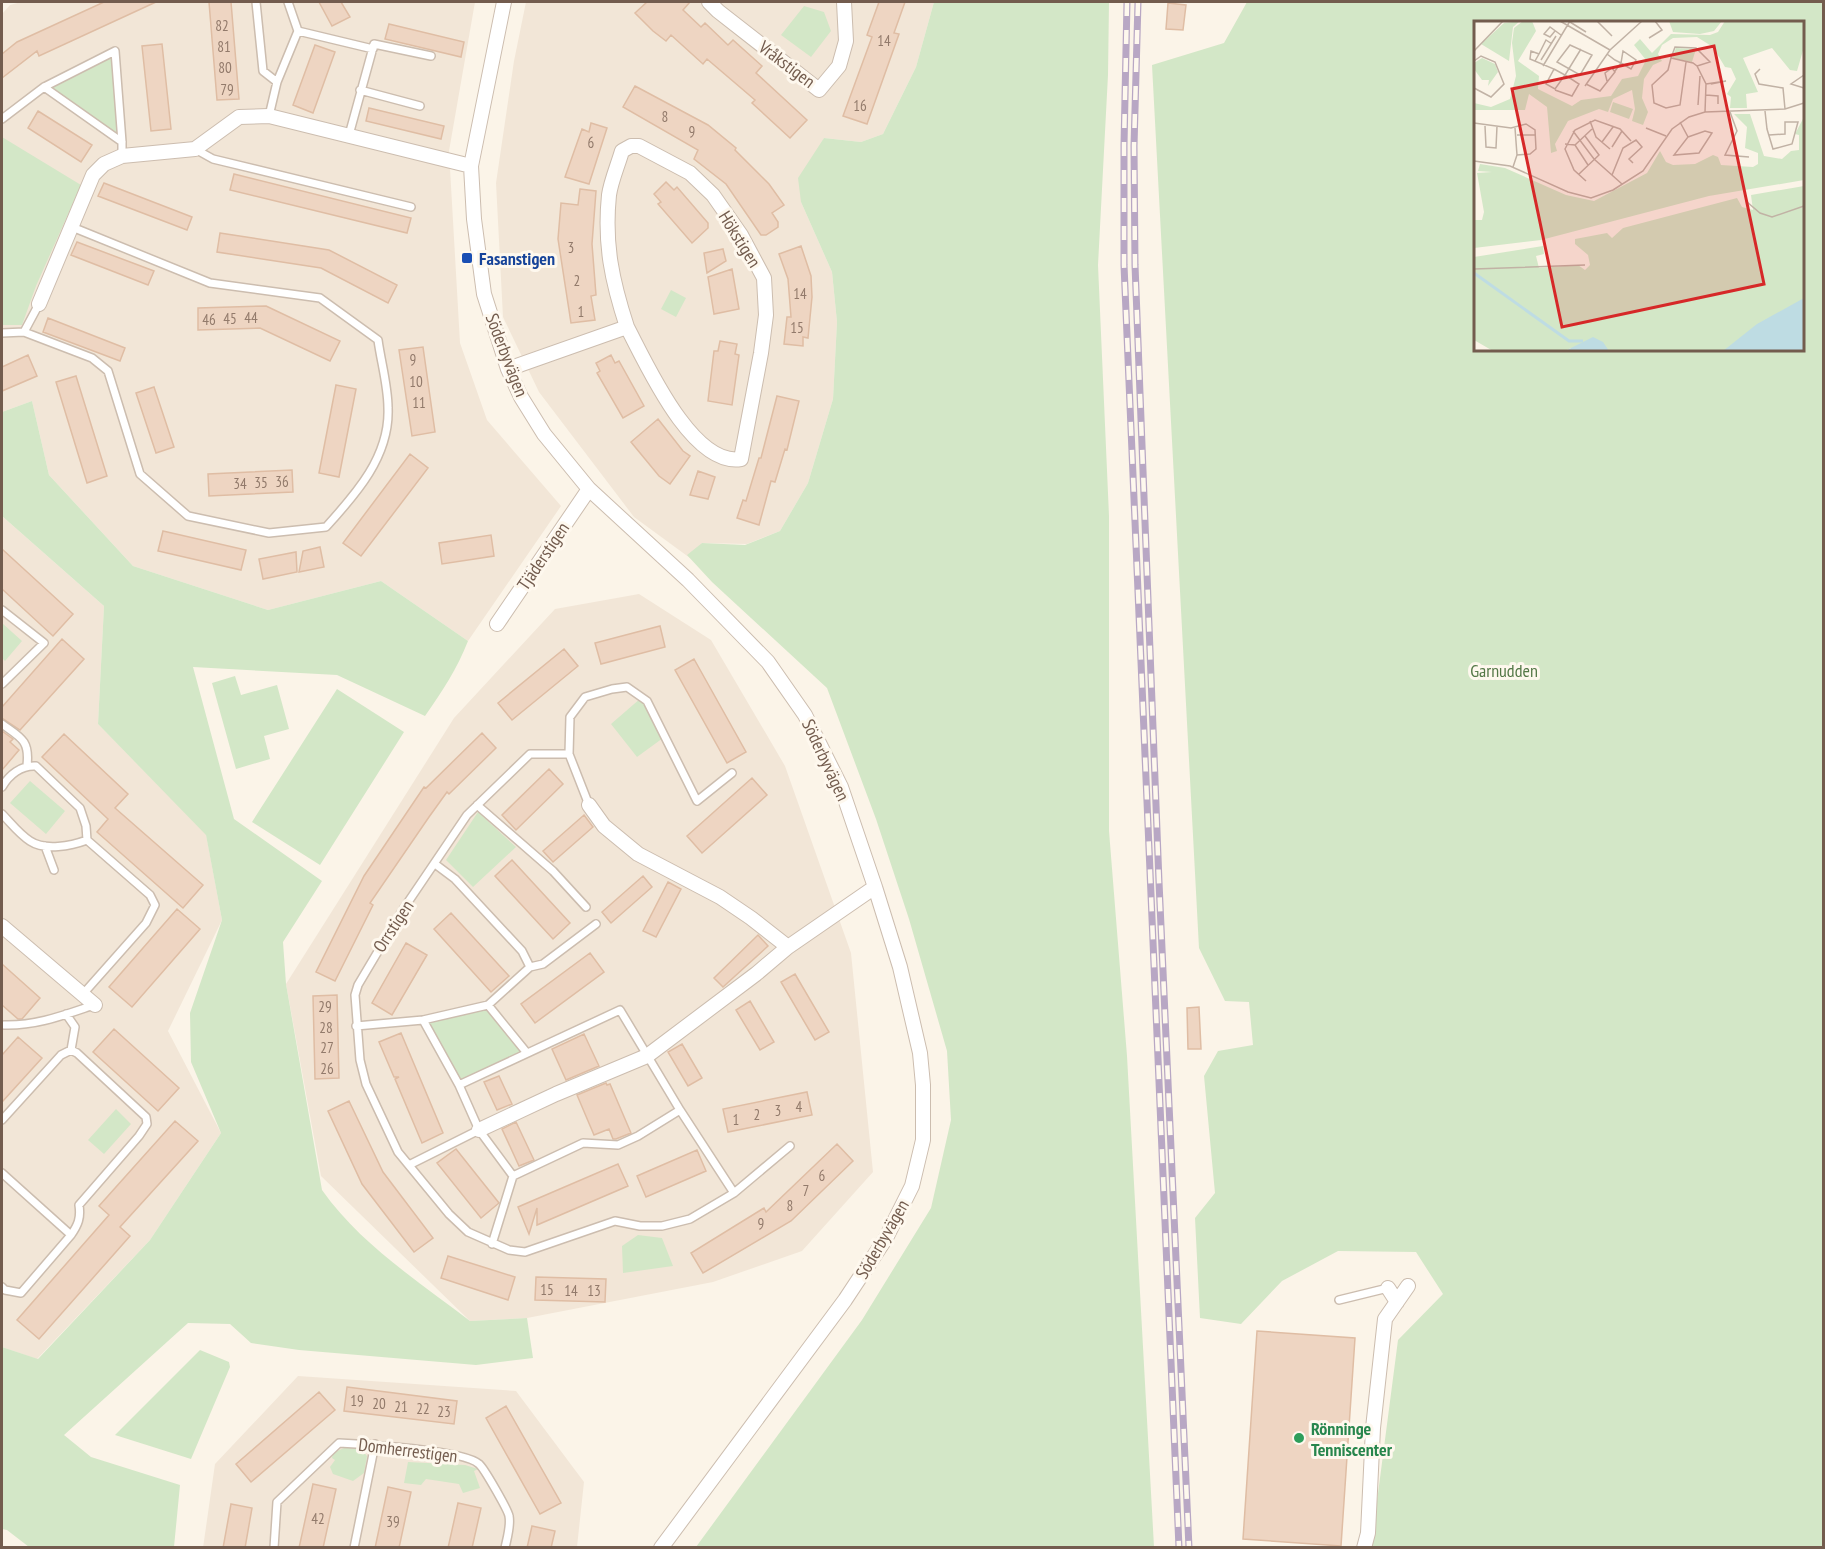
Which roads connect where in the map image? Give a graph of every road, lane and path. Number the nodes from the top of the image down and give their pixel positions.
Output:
1 (256, 2) edge
2 (288, 2) edge
3 (504, 2) edge
4 (708, 2) edge
5 (844, 2) edge
6 (298, 31) junction
7 (373, 49) junction
8 (431, 56) dead end
9 (277, 82) junction
10 (44, 87) junction
11 (360, 90) junction
12 (420, 106) dead end
13 (269, 116) junction
14 (2, 119) edge
15 (349, 135) junction
16 (122, 142) junction
17 (195, 148) junction
18 (122, 156) junction
19 (471, 166) junction
20 (411, 207) dead end
21 (72, 227) junction
22 (39, 304) joint
23 (627, 327) junction
24 (24, 332) junction
25 (2, 333) edge
26 (508, 369) junction
27 (589, 489) junction
28 (2, 609) edge
29 (497, 624) dead end
30 (2, 684) edge
31 (2, 724) edge
32 (569, 754) junction
33 (27, 765) junction
34 (732, 773) dead end
35 (2, 787) edge
36 (477, 805) junction
37 (589, 805) joint
38 (2, 814) edge
39 (87, 840) junction
40 (45, 846) junction
41 (435, 864) junction
42 (54, 870) dead end
43 (875, 887) junction
44 (586, 907) dead end
45 (596, 924) dead end
46 (2, 926) edge
47 (788, 948) junction
48 (530, 967) junction
49 (83, 994) junction
50 (95, 1005) joint
51 (488, 1005) junction
52 (66, 1014) junction
53 (423, 1020) junction
54 (3, 1024) edge
55 (356, 1026) junction
56 (2, 1033) edge
57 (71, 1050) junction
58 (527, 1053) junction
59 (647, 1056) junction
60 (459, 1085) junction
61 (680, 1110) junction
62 (2, 1120) edge
63 (479, 1130) junction
64 (790, 1146) dead end
65 (409, 1165) junction
66 (2, 1173) edge
67 (513, 1176) junction
68 (734, 1192) junction
69 (71, 1235) junction
70 (492, 1244) junction
71 (1408, 1286) dead end
72 (2, 1287) edge
73 (1388, 1288) joint
74 (1340, 1300) dead end
75 (1397, 1302) junction
76 (375, 1444) junction
77 (274, 1548) edge
78 (354, 1548) edge
79 (505, 1548) edge
80 (661, 1548) edge
81 (1364, 1548) edge

1 - 9 lane
2 - 6 lane
3 - 19 street, Söderbyvägen
4 - 5 street, Vråkstigen
6 - 7 lane
6 - 9 lane
7 - 8 lane
7 - 11 lane
9 - 13 lane
10 - 14 lane
10 - 16 lane
10 - 16 lane
11 - 12 lane
11 - 15 lane
13 - 15 street
13 - 17 street
15 - 19 street
16 - 18 lane
17 - 18 street
17 - 20 lane
18 - 21 street
19 - 26 street, Söderbyvägen
21 - 22 street
21 - 24 lane
22 - 24 lane
23 - 23 street, Hökstigen
23 - 26 street
24 - 25 lane
26 - 27 street, Söderbyvägen
27 - 29 street, Tjäderstigen
27 - 43 street, Söderbyvägen
28 - 30 lane
31 - 33 lane
32 - 34 lane
32 - 36 lane, Orrstigen
32 - 37 lane
33 - 35 lane
33 - 39 lane
36 - 41 lane, Orrstigen
36 - 44 lane
37 - 47 street
38 - 40 lane
39 - 40 lane
39 - 49 lane
40 - 42 lane
41 - 48 lane
41 - 55 lane, Orrstigen
43 - 47 street
43 - 80 street, Söderbyvägen
45 - 48 lane
46 - 49 street
47 - 59 street
48 - 51 lane
49 - 50 street
50 - 52 lane
51 - 53 lane
51 - 58 lane
52 - 54 lane
52 - 57 lane
53 - 55 lane
53 - 60 lane
54 - 56 lane
55 - 65 lane, Orrstigen
57 - 62 lane
57 - 69 lane
58 - 59 lane
58 - 60 lane
59 - 61 lane
59 - 63 street
60 - 63 lane
61 - 67 lane
61 - 68 lane
63 - 65 lane
63 - 67 lane
64 - 68 lane, Orrstigen
65 - 70 lane, Orrstigen
66 - 69 lane
67 - 70 lane
68 - 70 lane, Orrstigen
69 - 72 lane
71 - 75 street
73 - 74 lane
73 - 75 street
75 - 81 street
76 - 77 lane, Domherrestigen
76 - 78 lane
76 - 79 lane, Domherrestigen

